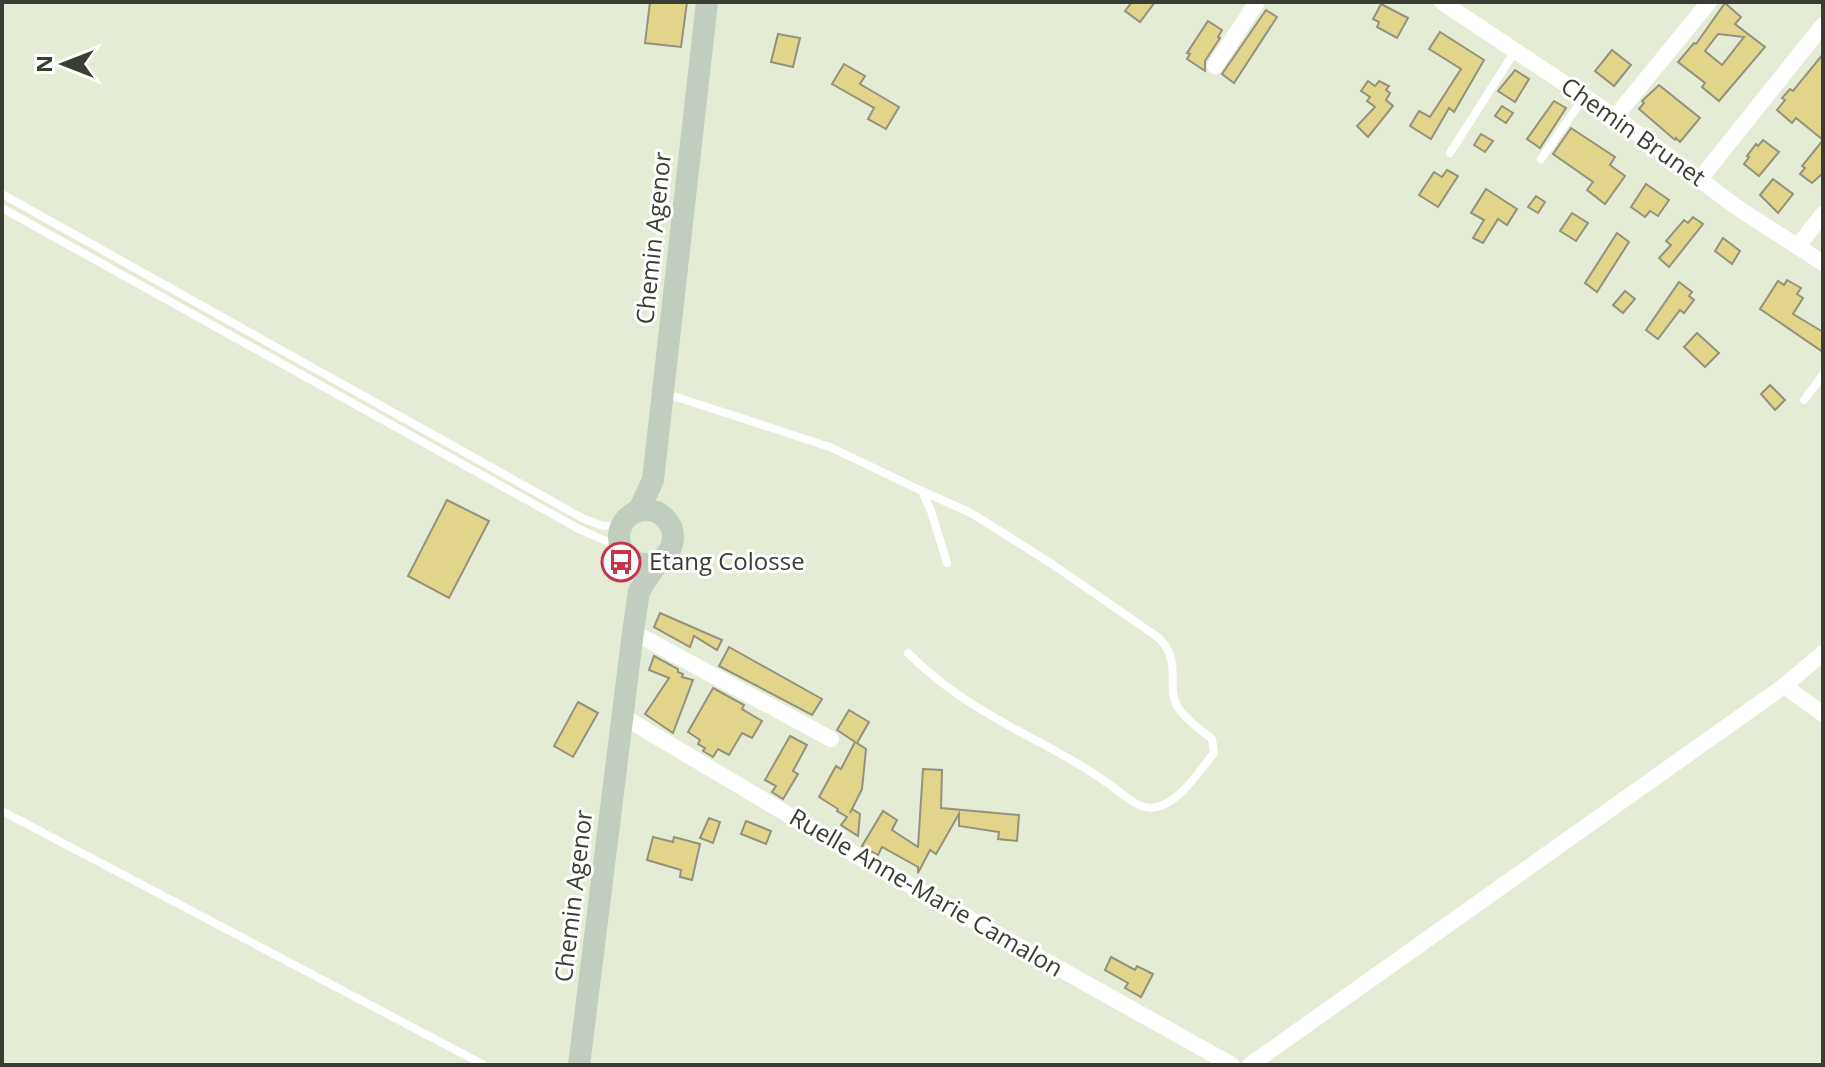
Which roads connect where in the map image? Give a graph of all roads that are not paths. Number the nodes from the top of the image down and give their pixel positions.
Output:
1 (707, 2) edge
2 (1257, 2) edge
3 (1442, 2) edge
4 (1709, 2) edge
5 (1823, 25) edge
6 (1515, 51) junction
7 (1215, 66) dead end
8 (1584, 97) junction
9 (1615, 117) junction
10 (1450, 153) dead end
11 (1541, 159) dead end
12 (1700, 179) junction
13 (2, 194) edge
14 (2, 208) edge
15 (1823, 214) edge
16 (1798, 246) junction
17 (1823, 263) edge
18 (1823, 375) edge
19 (663, 393) junction
20 (1804, 400) dead end
21 (653, 480) junction
22 (922, 491) junction
23 (662, 515) junction
24 (628, 535) junction
25 (659, 561) junction
26 (947, 563) dead end
27 (639, 591) junction
28 (633, 632) junction
29 (908, 653) dead end
30 (1823, 653) edge
31 (1784, 686) junction
32 (1823, 714) edge
33 (622, 716) junction
34 (831, 739) dead end
35 (2, 811) edge
36 (484, 1065) edge
37 (579, 1065) edge
38 (1232, 1065) edge
39 (1250, 1065) edge

1 - 19 main road, Chemin Agenor
2 - 7 street
3 - 6 street, Chemin Brunet
4 - 9 street
5 - 12 street
6 - 8 street, Chemin Brunet
6 - 10 lane
8 - 9 street, Chemin Brunet
8 - 11 lane
9 - 12 street, Chemin Brunet
12 - 16 street, Chemin Brunet
13 - 24 lane
14 - 24 lane
15 - 16 street
16 - 17 street, Chemin Brunet
18 - 20 lane
19 - 21 main road, Chemin Agenor
19 - 22 lane
21 - 23 main road, Chemin Agenor
21 - 24 main road, Chemin Agenor
22 - 26 lane
22 - 29 lane
23 - 24 main road
23 - 25 main road, Chemin Agenor
24 - 25 main road
24 - 27 main road, Chemin Agenor
25 - 27 main road, Chemin Agenor
27 - 28 main road, Chemin Agenor
28 - 33 main road, Chemin Agenor
28 - 34 street
30 - 31 street
31 - 32 street
31 - 39 street
33 - 37 main road, Chemin Agenor
33 - 38 street, Ruelle Anne-Marie Camalon
35 - 36 lane

